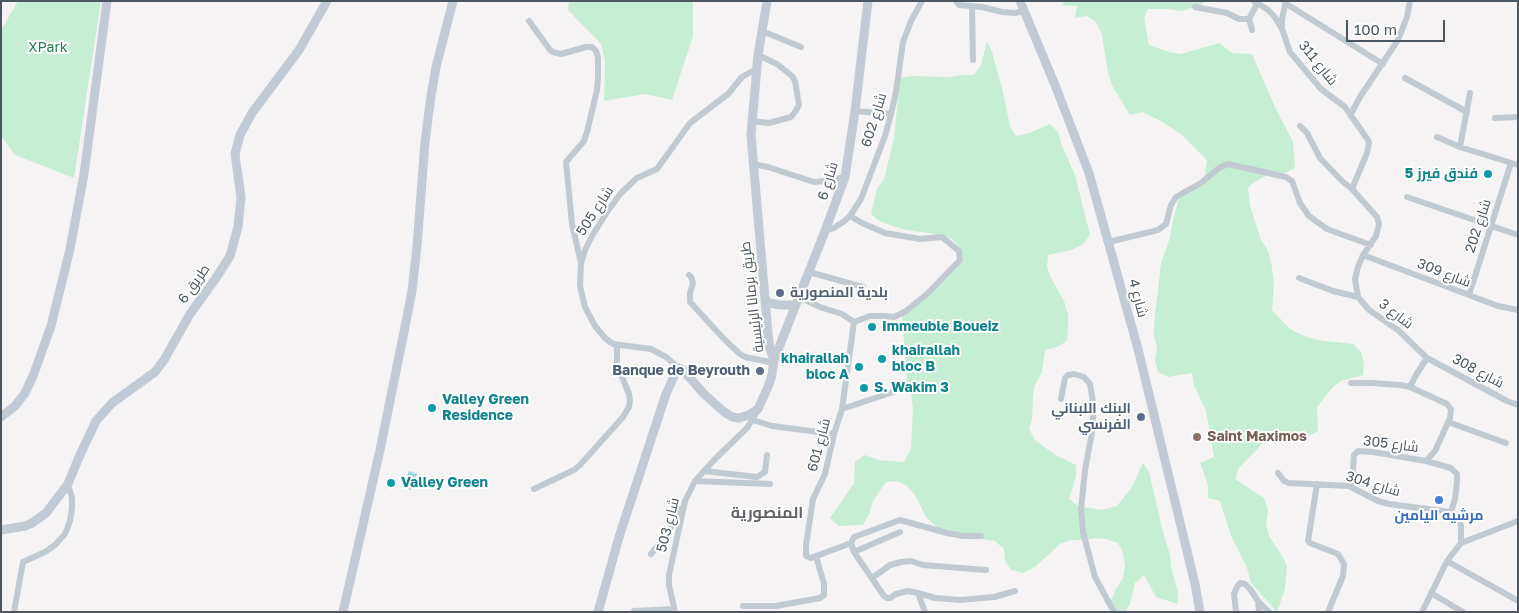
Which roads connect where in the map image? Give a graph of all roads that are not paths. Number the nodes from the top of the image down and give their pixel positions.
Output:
1 (107, 1) edge
2 (327, 1) edge
3 (453, 1) edge
4 (767, 1) edge
5 (868, 1) edge
6 (922, 1) edge
7 (956, 1) edge
8 (1020, 1) edge
9 (1410, 1) edge
10 (1255, 2) edge
11 (1286, 2) edge
12 (977, 5) edge
13 (1195, 7) dead end
14 (1023, 11) junction
15 (1249, 19) junction
16 (529, 21) dead end
17 (1282, 29) junction
18 (1252, 30) dead end
19 (762, 31) junction
20 (801, 47) dead end
21 (758, 55) junction
22 (973, 60) dead end
23 (1383, 64) junction
24 (756, 69) junction
25 (1405, 78) dead end
26 (1470, 93) dead end
27 (855, 111) junction
28 (1467, 112) junction
29 (1350, 113) junction
30 (891, 114) junction
31 (1518, 117) edge
32 (1495, 118) dead end
33 (751, 121) junction
34 (1300, 126) dead end
35 (1437, 137) dead end
36 (1460, 147) junction
37 (753, 164) junction
38 (1515, 165) edge
39 (845, 177) junction
40 (1352, 189) junction
41 (1407, 197) dead end
42 (850, 216) junction
43 (1491, 226) junction
44 (826, 231) junction
45 (1518, 235) edge
46 (1109, 242) junction
47 (1371, 245) junction
48 (1363, 255) junction
49 (581, 264) junction
50 (809, 272) junction
51 (689, 275) dead end
52 (1299, 278) dead end
53 (863, 287) dead end
54 (1469, 295) junction
55 (1358, 297) junction
56 (797, 301) junction
57 (765, 302) junction
58 (1518, 310) edge
59 (854, 322) junction
60 (768, 334) junction
61 (784, 334) junction
62 (617, 345) junction
63 (1427, 358) junction
64 (774, 362) junction
65 (679, 368) junction
66 (1351, 383) dead end
67 (1410, 387) junction
68 (896, 391) dead end
69 (1061, 398) dead end
70 (1518, 405) edge
71 (758, 409) junction
72 (842, 409) junction
73 (1, 417) edge
74 (752, 420) junction
75 (1448, 422) junction
76 (834, 434) junction
77 (1506, 443) dead end
78 (767, 455) dead end
79 (1426, 462) junction
80 (704, 470) junction
81 (1278, 473) dead end
82 (696, 481) junction
83 (68, 484) junction
84 (770, 484) dead end
85 (1317, 484) junction
86 (1352, 488) junction
87 (534, 489) dead end
88 (686, 501) junction
89 (1451, 512) junction
90 (1518, 521) edge
91 (1, 530) edge
92 (900, 532) dead end
93 (981, 536) dead end
94 (851, 543) junction
95 (1460, 543) junction
96 (854, 552) junction
97 (651, 554) dead end
98 (816, 556) junction
99 (1447, 561) junction
100 (986, 570) dead end
101 (872, 578) junction
102 (1015, 591) dead end
103 (918, 593) junction
104 (1431, 593) junction
105 (1258, 601) junction
106 (1518, 601) edge
107 (743, 606) dead end
108 (675, 610) edge
109 (634, 611) edge
110 (1113, 611) edge
111 (14, 612) edge
112 (343, 612) edge
113 (598, 612) edge
114 (925, 612) edge
115 (1200, 612) edge
116 (1236, 612) edge
117 (1259, 612) edge
118 (1269, 612) edge
119 (1328, 612) edge
120 (1422, 612) edge
121 (1463, 612) edge

1 - 73 street
2 - 83 street, طريق 6
3 - 112 street
4 - 19 street, طريق برمانا الرئيسية
5 - 27 street, شارع 6
6 - 30 street, شارع 602
7 - 12 street
8 - 14 street, شارع 4
9 - 23 street
10 - 15 street
10 - 17 street, شارع 311
11 - 17 street
11 - 23 street
12 - 14 street
12 - 22 street
13 - 15 street
14 - 46 street, شارع 4
15 - 18 street
16 - 49 street
17 - 29 street, شارع 311
19 - 20 street
19 - 21 street, طريق برمانا الرئيسية
21 - 24 street, طريق برمانا الرئيسية
21 - 33 street
23 - 29 street
24 - 33 street, طريق برمانا الرئيسية
24 - 49 street, شارع 505
25 - 28 street
26 - 28 street
27 - 30 street
27 - 39 street, شارع 6
28 - 36 street
29 - 40 street
30 - 42 street, شارع 602
31 - 32 street
33 - 37 street, طريق برمانا الرئيسية
34 - 40 street
35 - 36 street
36 - 38 street
37 - 39 street
37 - 57 street, طريق برمانا الرئيسية
38 - 43 street, شارع 202
39 - 44 street, شارع 6
40 - 47 street
41 - 43 street
42 - 44 street, شارع 602
42 - 59 street
43 - 45 street
43 - 54 street, شارع 202
44 - 50 street, شارع 6
46 - 47 street
46 - 115 street, شارع 4
47 - 48 street
48 - 54 street, شارع 309
48 - 55 street
49 - 62 street, شارع 505
50 - 53 street
50 - 56 street, شارع 6
51 - 64 street
52 - 55 street
54 - 58 street, شارع 309
55 - 63 street, شارع 3
56 - 57 street
56 - 59 street
56 - 61 street, شارع 6
57 - 60 street, طريق برمانا الرئيسية
59 - 72 street, شارع 601
60 - 61 street
60 - 64 street, طريق برمانا الرئيسية
61 - 64 street, شارع 6
62 - 65 street
62 - 87 street
63 - 67 street
63 - 70 street, شارع 308
64 - 71 street, طريق برمانا الرئيسية
65 - 71 street
65 - 113 street
66 - 67 street
67 - 75 street
68 - 72 street
69 - 110 street
71 - 74 street, شارع 503
72 - 76 street, شارع 601
74 - 76 street
74 - 80 street, شارع 503
75 - 77 street
75 - 79 street
76 - 98 street, شارع 601
78 - 80 street
79 - 86 street, شارع 305
79 - 89 street
80 - 82 street, شارع 503
81 - 85 street, شارع 304
82 - 84 street
82 - 88 street, شارع 503
83 - 91 street, طريق 6
83 - 111 street
85 - 86 street, شارع 304
85 - 119 street
86 - 89 street, شارع 304
88 - 97 street
88 - 108 street, شارع 503
89 - 95 street
90 - 95 street
92 - 96 street
93 - 94 street
94 - 96 street
94 - 98 street
95 - 99 street
96 - 101 street
98 - 107 street
99 - 104 street
99 - 106 street
100 - 101 street
101 - 103 street
102 - 103 street
103 - 114 street
104 - 120 street
104 - 121 street
105 - 116 street
105 - 117 street
105 - 118 street
108 - 109 street

